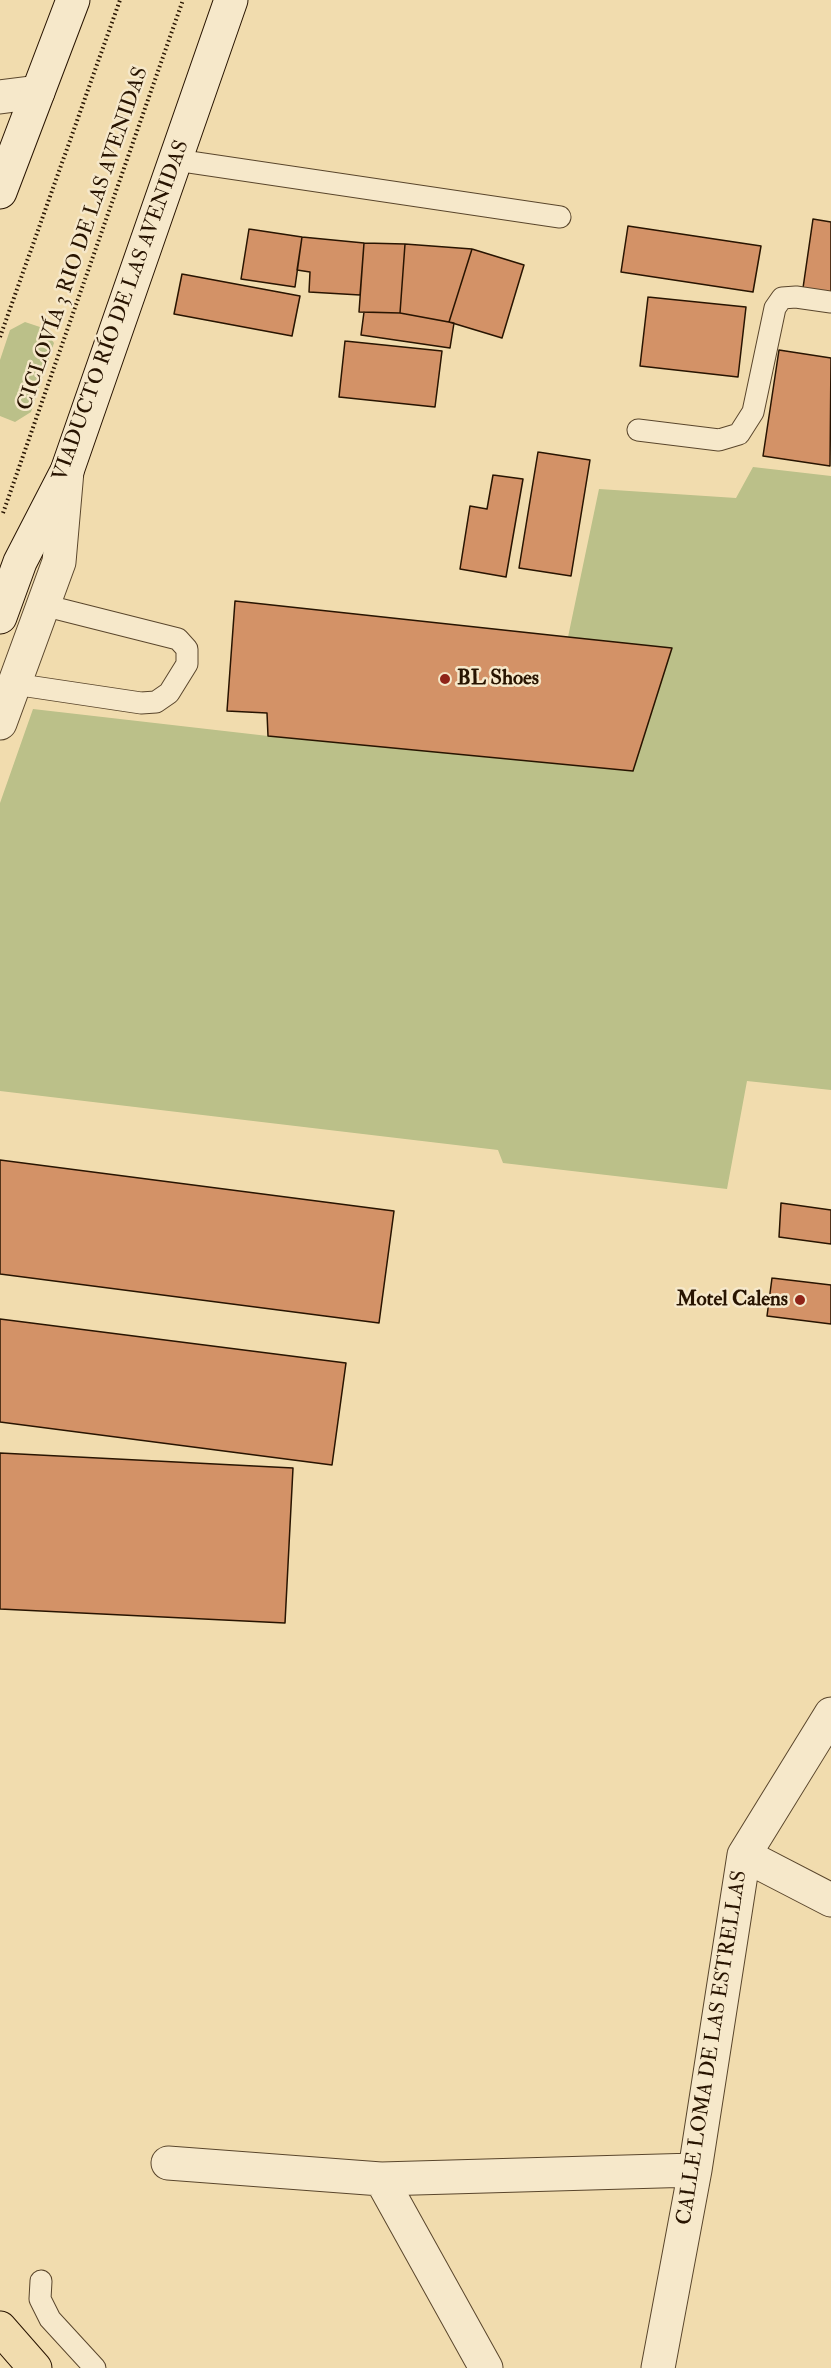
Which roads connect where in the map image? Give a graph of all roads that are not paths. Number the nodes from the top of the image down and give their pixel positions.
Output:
1 (73, 0) edge
2 (231, 0) edge
3 (38, 92) junction
4 (0, 97) edge
5 (176, 160) junction
6 (3, 176) edge
7 (560, 217) dead end
8 (831, 302) edge
9 (638, 430) dead end
10 (67, 471) junction
11 (43, 605) junction
12 (0, 617) edge
13 (14, 684) junction
14 (0, 723) edge
15 (831, 1713) edge
16 (744, 1855) junction
17 (831, 1900) edge
18 (168, 2163) dead end
19 (695, 2170) junction
20 (381, 2179) junction
21 (41, 2281) dead end
22 (0, 2328) edge
23 (35, 2368) edge
24 (95, 2368) edge
25 (486, 2368) edge
26 (658, 2368) edge

1 - 3 street
2 - 5 street, VIADUCTO RÍO DE LAS AVENIDAS
3 - 4 street
3 - 6 street
5 - 7 lane
5 - 10 street, VIADUCTO RÍO DE LAS AVENIDAS
8 - 9 lane
10 - 11 street
10 - 12 street, VIADUCTO RÍO DE LAS AVENIDAS
11 - 13 street
11 - 13 lane
13 - 14 street
15 - 16 street, CALLE LOMA DE LAS ESTRELLAS
16 - 17 street
16 - 19 street, CALLE LOMA DE LAS ESTRELLAS
18 - 20 street
19 - 20 street
19 - 26 street, CALLE LOMA DE LAS ESTRELLAS
20 - 25 street
21 - 24 lane
22 - 23 main road

